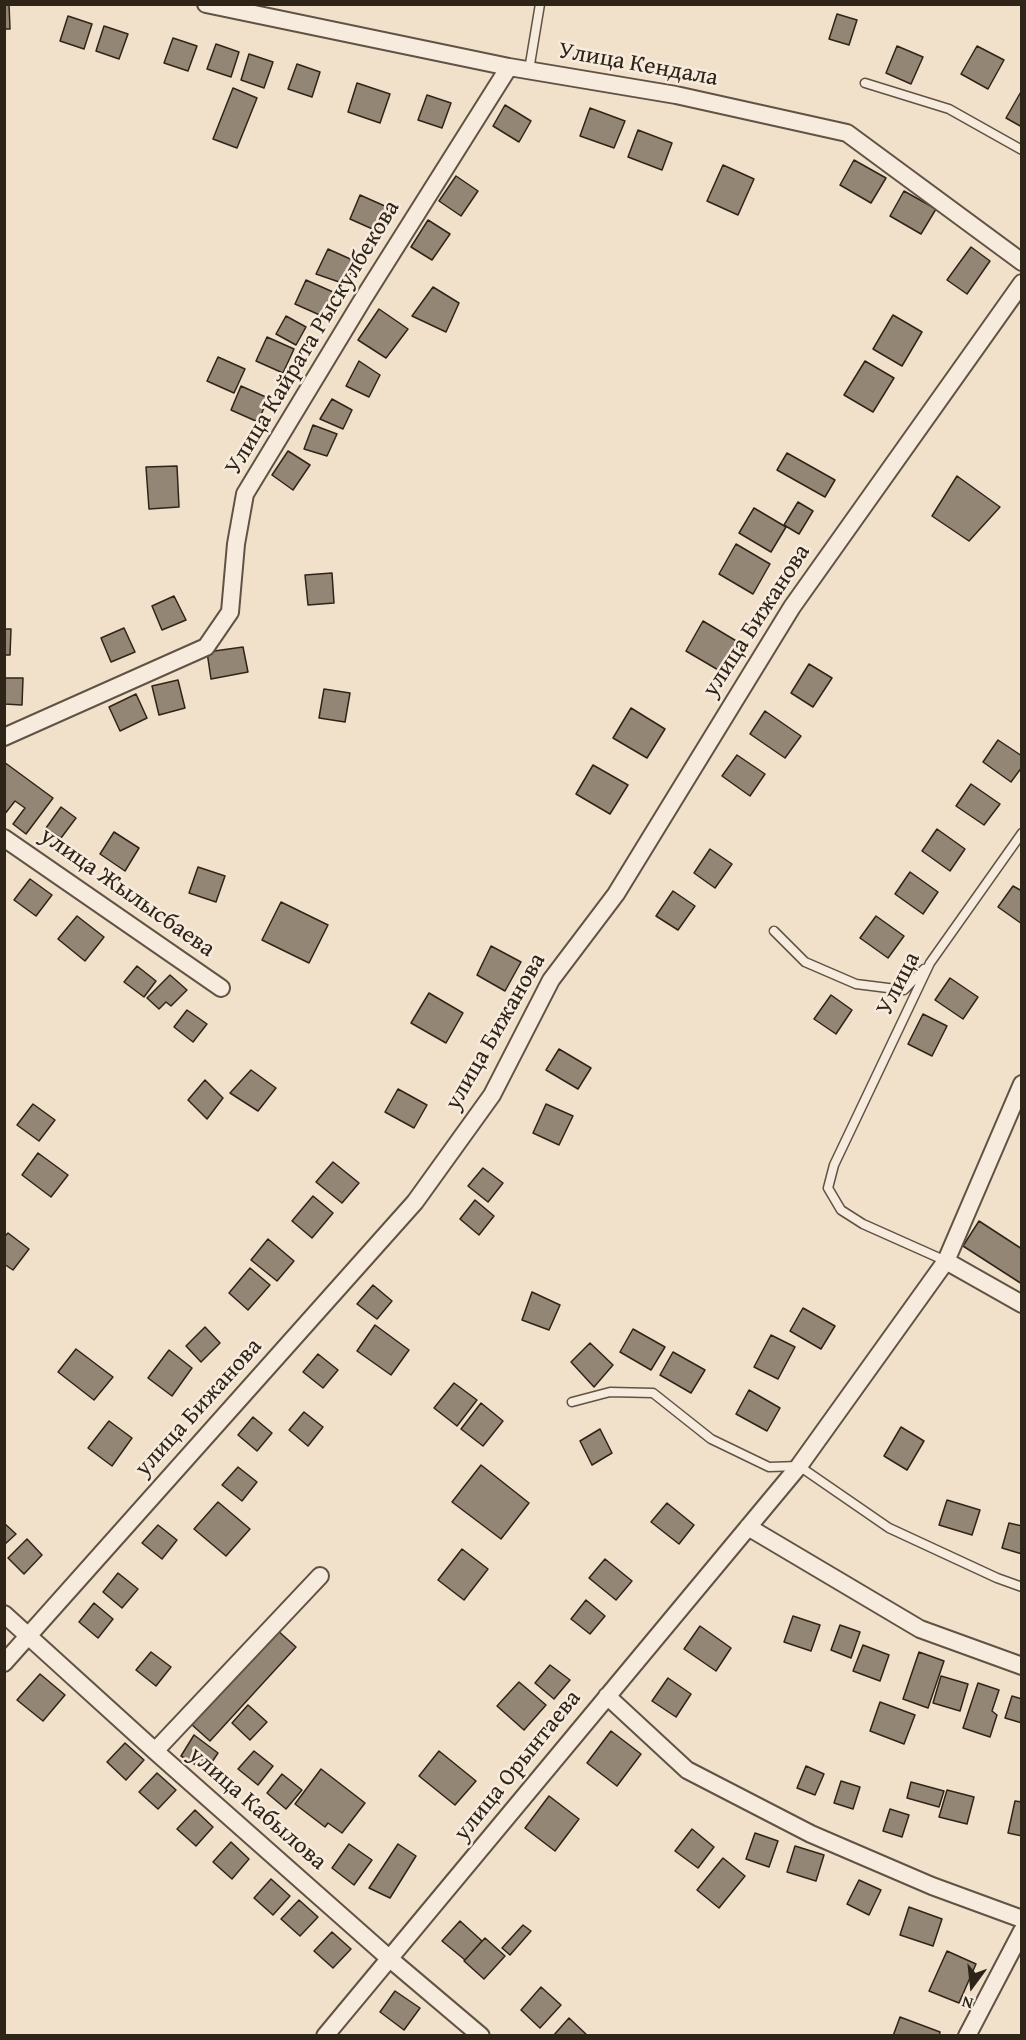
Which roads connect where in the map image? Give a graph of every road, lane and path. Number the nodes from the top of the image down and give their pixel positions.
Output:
1 (206, 4) edge
2 (540, 4) edge
3 (509, 66) junction
4 (529, 70) junction
5 (865, 83) dead end
6 (1022, 150) edge
7 (1022, 262) edge
8 (1022, 283) edge
9 (4, 737) edge
10 (1022, 833) edge
11 (4, 838) edge
12 (774, 931) dead end
13 (930, 963) junction
14 (221, 988) dead end
15 (1022, 1083) edge
16 (946, 1260) junction
17 (1022, 1304) edge
18 (572, 1402) dead end
19 (799, 1466) junction
20 (748, 1527) junction
21 (320, 1576) dead end
22 (1022, 1587) edge
23 (4, 1614) edge
24 (28, 1635) junction
25 (4, 1663) edge
26 (1022, 1666) edge
27 (607, 1696) junction
28 (155, 1751) junction
29 (1022, 1919) edge
30 (1022, 1931) edge
31 (390, 1959) junction
32 (325, 2036) edge
33 (481, 2036) edge
34 (967, 2036) edge

1 - 3 street, Улица Кендала
2 - 4 lane
3 - 4 street, Улица Кендала
3 - 9 street, Улица Кайрата Рыскулбекова
4 - 7 street, Улица Кендала
5 - 6 lane
8 - 24 street, улица Бижанова
10 - 13 lane, Улица
11 - 14 street, улица Жылысбаева
12 - 13 lane
13 - 16 lane, Улица
15 - 16 street, улица Орынтаева
16 - 17 street
16 - 19 street, улица Орынтаева
18 - 19 lane
19 - 20 street, улица Орынтаева
19 - 22 lane
20 - 26 street
20 - 27 street, улица Орынтаева
21 - 28 street
23 - 24 street, улица Кабылова
24 - 25 street, улица Бижанова
24 - 28 street, улица Кабылова
27 - 29 street
27 - 31 street, улица Орынтаева
28 - 31 street, улица Кабылова
30 - 34 street
31 - 32 street, улица Орынтаева
31 - 33 street, улица Кабылова

